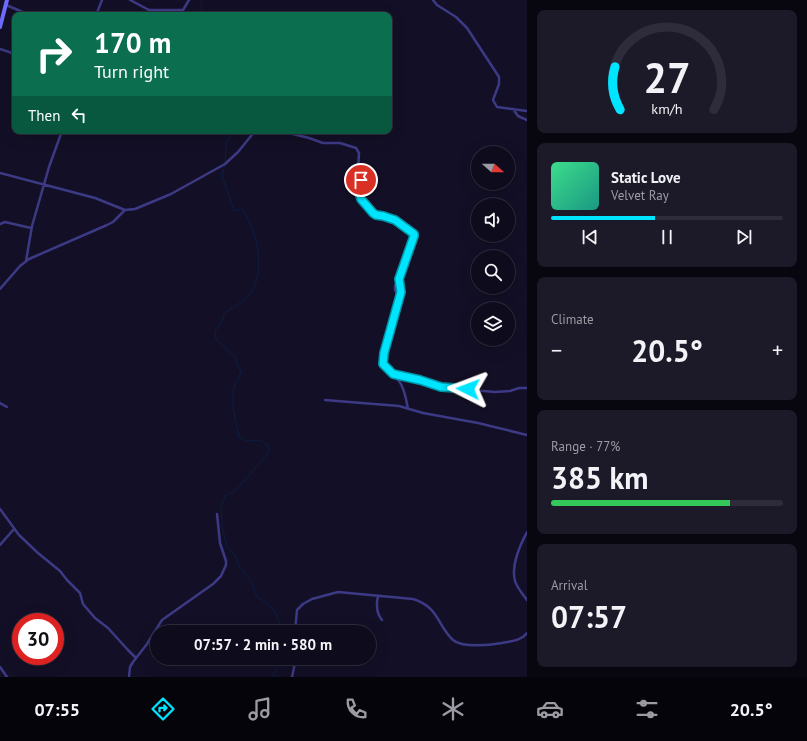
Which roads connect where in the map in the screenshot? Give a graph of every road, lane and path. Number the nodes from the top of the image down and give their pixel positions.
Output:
1 (7, 0) edge
2 (102, 0) edge
3 (130, 0) edge
4 (189, 0) edge
5 (433, 0) edge
6 (6, 5) junction
7 (149, 10) joint
8 (23, 12) edge
9 (97, 12) edge
10 (0, 27) edge
11 (0, 49) edge
12 (12, 53) edge
13 (513, 108) junction
14 (527, 111) edge
15 (527, 120) edge
16 (61, 134) edge
17 (253, 134) edge
18 (293, 134) edge
19 (0, 173) edge
20 (44, 185) junction
21 (125, 210) junction
22 (0, 224) edge
23 (32, 228) junction
24 (26, 261) junction
25 (399, 279) junction
26 (0, 290) edge
27 (399, 299) junction
28 (393, 374) junction
29 (527, 388) edge
30 (325, 400) dead end
31 (0, 403) edge
32 (7, 408) dead end
33 (408, 409) junction
34 (527, 435) edge
35 (0, 509) edge
36 (217, 514) dead end
37 (14, 529) junction
38 (527, 532) edge
39 (0, 545) edge
40 (378, 596) junction
41 (527, 600) edge
42 (382, 620) dead end
43 (295, 625) edge
44 (527, 633) edge
45 (136, 658) junction
46 (295, 665) edge
47 (0, 667) edge
48 (7, 677) edge
49 (129, 677) edge
50 (292, 677) edge

1 - 6 street
2 - 9 street
3 - 7 street
4 - 7 street
5 - 13 street
6 - 8 street
6 - 10 street
11 - 12 street
13 - 14 street
13 - 15 street
16 - 20 street
17 - 21 street
18 - 25 street
19 - 20 street
20 - 21 street
20 - 23 street
21 - 24 street
22 - 23 street
23 - 24 street
24 - 26 street
25 - 27 street
25 - 27 street
27 - 28 street
28 - 29 street
28 - 33 street
30 - 33 street
31 - 32 street
33 - 34 street
35 - 37 street
36 - 45 street
37 - 39 street
37 - 45 street
38 - 41 street
40 - 42 street
40 - 43 street
40 - 44 street
45 - 49 street
46 - 50 street
47 - 48 street

